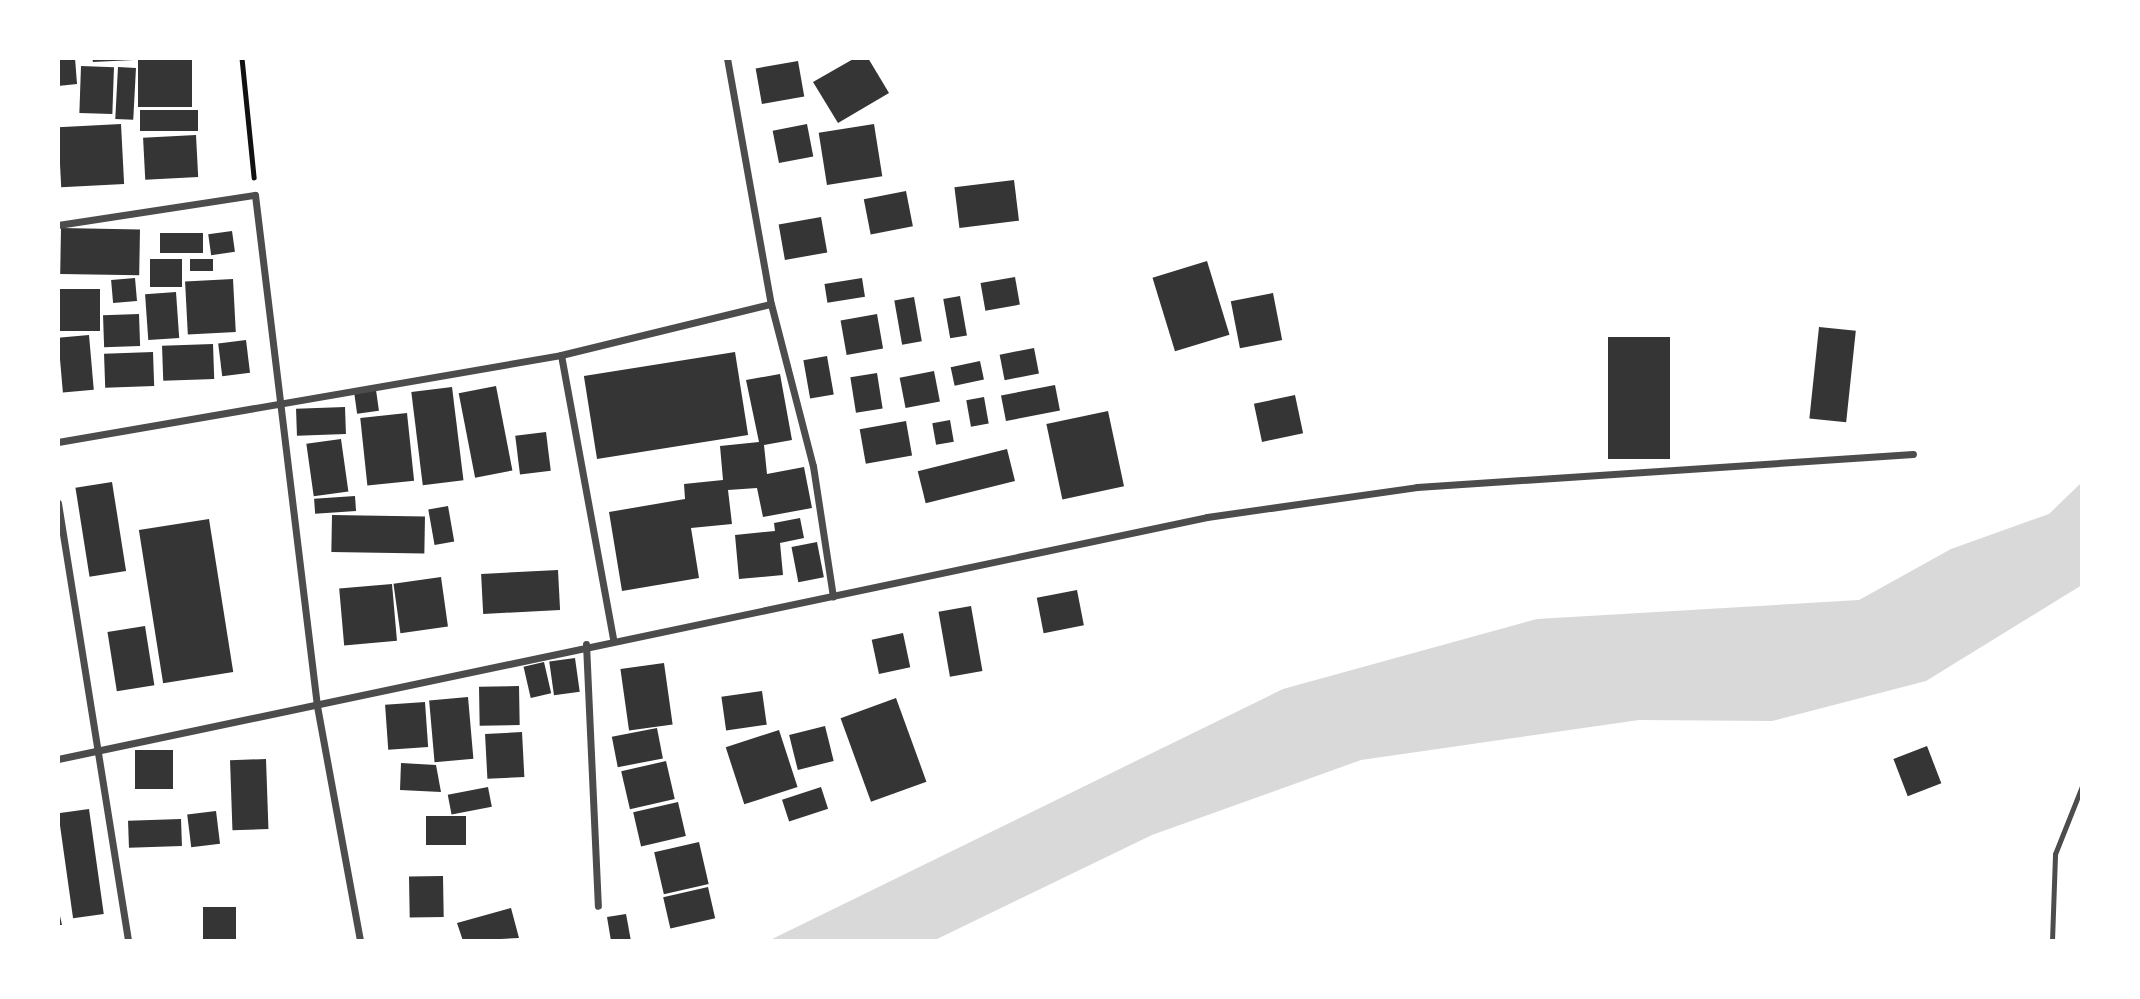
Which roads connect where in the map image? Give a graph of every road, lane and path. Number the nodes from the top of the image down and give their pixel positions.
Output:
1 (242, 58) edge
2 (727, 58) edge
3 (255, 195) junction
4 (58, 225) edge
5 (771, 304) junction
6 (561, 355) junction
7 (283, 403) junction
8 (58, 442) edge
9 (1913, 454) dead end
10 (58, 503) edge
11 (834, 596) junction
12 (613, 639) junction
13 (586, 644) junction
14 (317, 706) junction
15 (102, 750) junction
16 (58, 759) edge
17 (2082, 786) edge
18 (598, 906) dead end
19 (128, 941) edge
20 (360, 941) edge
21 (2052, 941) edge

1 - 3 path
2 - 5 street
3 - 4 street
3 - 7 street
5 - 6 street
5 - 11 street
6 - 7 street
6 - 12 street
7 - 8 street
7 - 14 street
9 - 11 street
10 - 15 street
11 - 12 street
12 - 13 street
13 - 14 street
13 - 18 street
14 - 15 street
14 - 20 street
15 - 16 street
15 - 19 street
17 - 21 lane

